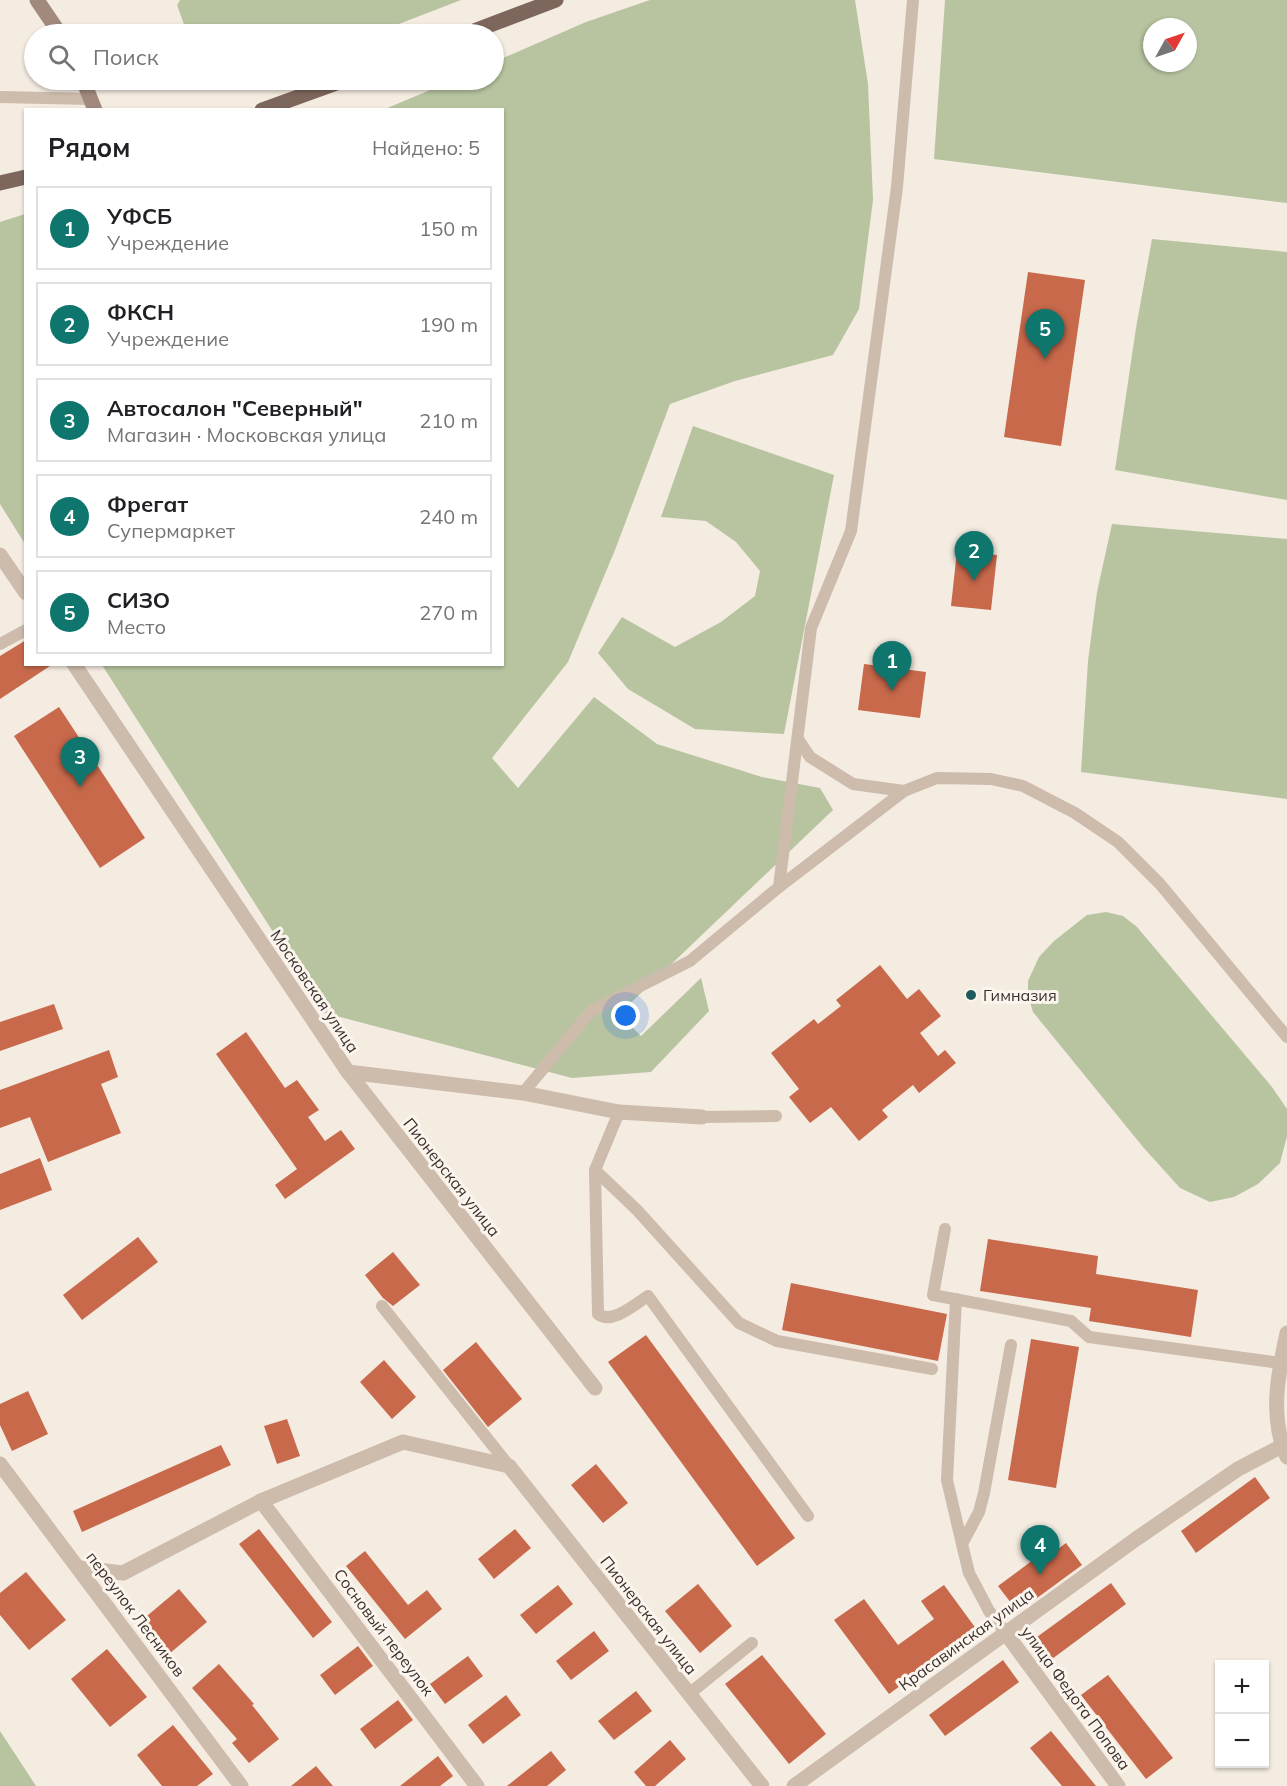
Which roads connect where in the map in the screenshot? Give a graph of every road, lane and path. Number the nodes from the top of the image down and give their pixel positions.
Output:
1 (37, 0) edge
2 (556, 0) edge
3 (913, 0) edge
4 (53, 24) edge
5 (492, 24) edge
6 (87, 90) edge
7 (317, 90) edge
8 (0, 97) edge
9 (93, 104) edge
10 (268, 108) edge
11 (24, 177) edge
12 (0, 183) edge
13 (0, 555) edge
14 (24, 590) edge
15 (24, 631) edge
16 (0, 644) edge
17 (75, 666) edge
18 (798, 739) junction
19 (904, 791) junction
20 (779, 887) junction
21 (1287, 1037) edge
22 (348, 1072) junction
23 (523, 1093) junction
24 (619, 1112) junction
25 (776, 1116) dead end
26 (702, 1117) joint
27 (595, 1170) junction
28 (945, 1229) dead end
29 (956, 1299) junction
30 (382, 1306) dead end
31 (1287, 1333) edge
32 (1011, 1345) dead end
33 (1284, 1359) edge
34 (932, 1369) dead end
35 (595, 1388) dead end
36 (1284, 1451) edge
37 (0, 1464) edge
38 (509, 1466) junction
39 (261, 1501) junction
40 (808, 1516) dead end
41 (962, 1544) junction
42 (80, 1568) junction
43 (1005, 1632) junction
44 (752, 1643) dead end
45 (689, 1694) junction
46 (242, 1786) edge
47 (477, 1786) edge
48 (762, 1786) edge
49 (794, 1786) edge
50 (1118, 1786) edge

1 - 4 street
2 - 5 main road
3 - 18 lane
6 - 9 street
7 - 10 main road
8 - 9 lane
11 - 12 main road
13 - 14 street
15 - 16 lane
17 - 22 street, Московская улица
18 - 19 lane
18 - 20 lane
19 - 20 lane
19 - 21 lane
20 - 23 lane
22 - 23 street, Московская улица
22 - 35 street, Пионерская улица
23 - 24 street, Московская улица
24 - 26 street, Московская улица
24 - 27 lane
25 - 26 lane
27 - 34 lane
27 - 40 lane
28 - 29 lane
29 - 33 lane
29 - 41 lane
30 - 38 lane
31 - 33 street
32 - 41 lane
33 - 36 street
36 - 43 street, Красавинская улица
37 - 42 street, переулок Лесников
38 - 39 street
38 - 45 street, Пионерская улица
39 - 42 street
39 - 47 street, Сосновый переулок
41 - 43 lane
42 - 46 street, переулок Лесников
43 - 49 street, Красавинская улица
43 - 50 street, улица Федота Попова
44 - 45 lane
45 - 48 street, Пионерская улица

